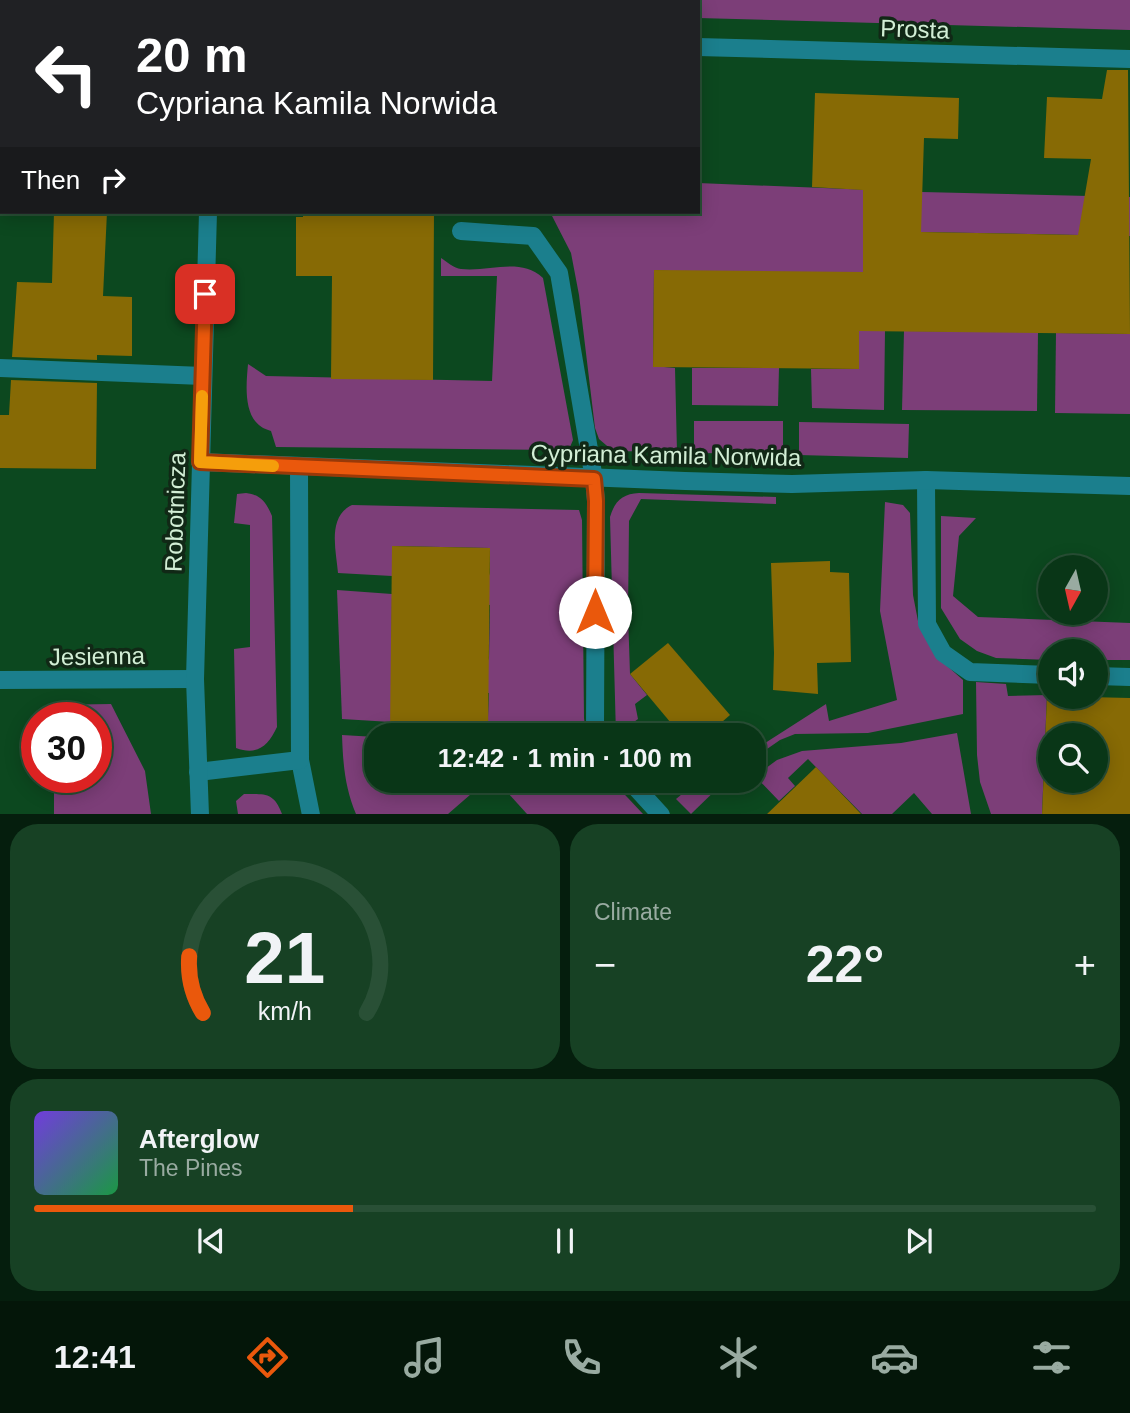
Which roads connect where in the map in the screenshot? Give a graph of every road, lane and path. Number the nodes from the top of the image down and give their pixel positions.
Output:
1 (700, 47) edge
2 (1130, 60) edge
3 (208, 214) edge
4 (461, 231) dead end
5 (0, 368) edge
6 (203, 376) junction
7 (200, 462) junction
8 (299, 467) junction
9 (594, 479) junction
10 (926, 480) junction
11 (1130, 486) edge
12 (1038, 675) edge
13 (1108, 676) edge
14 (1130, 677) edge
15 (195, 679) junction
16 (0, 680) edge
17 (596, 723) edge
18 (300, 761) junction
19 (198, 772) junction
20 (641, 793) edge
21 (200, 814) edge
22 (311, 814) edge
23 (661, 814) edge

1 - 2 street, Prosta
3 - 6 street, Robotnicza
4 - 9 street
5 - 6 street
6 - 7 street, Robotnicza
7 - 8 street, Cypriana Kamila Norwida
7 - 15 street, Robotnicza
8 - 9 street, Cypriana Kamila Norwida
8 - 18 street
9 - 10 street, Cypriana Kamila Norwida
9 - 17 street
10 - 11 street, Cypriana Kamila Norwida
10 - 12 street
13 - 14 street
15 - 16 street, Jesienna
15 - 19 street, Robotnicza
18 - 19 street
18 - 22 street
19 - 21 street, Robotnicza
20 - 23 street

